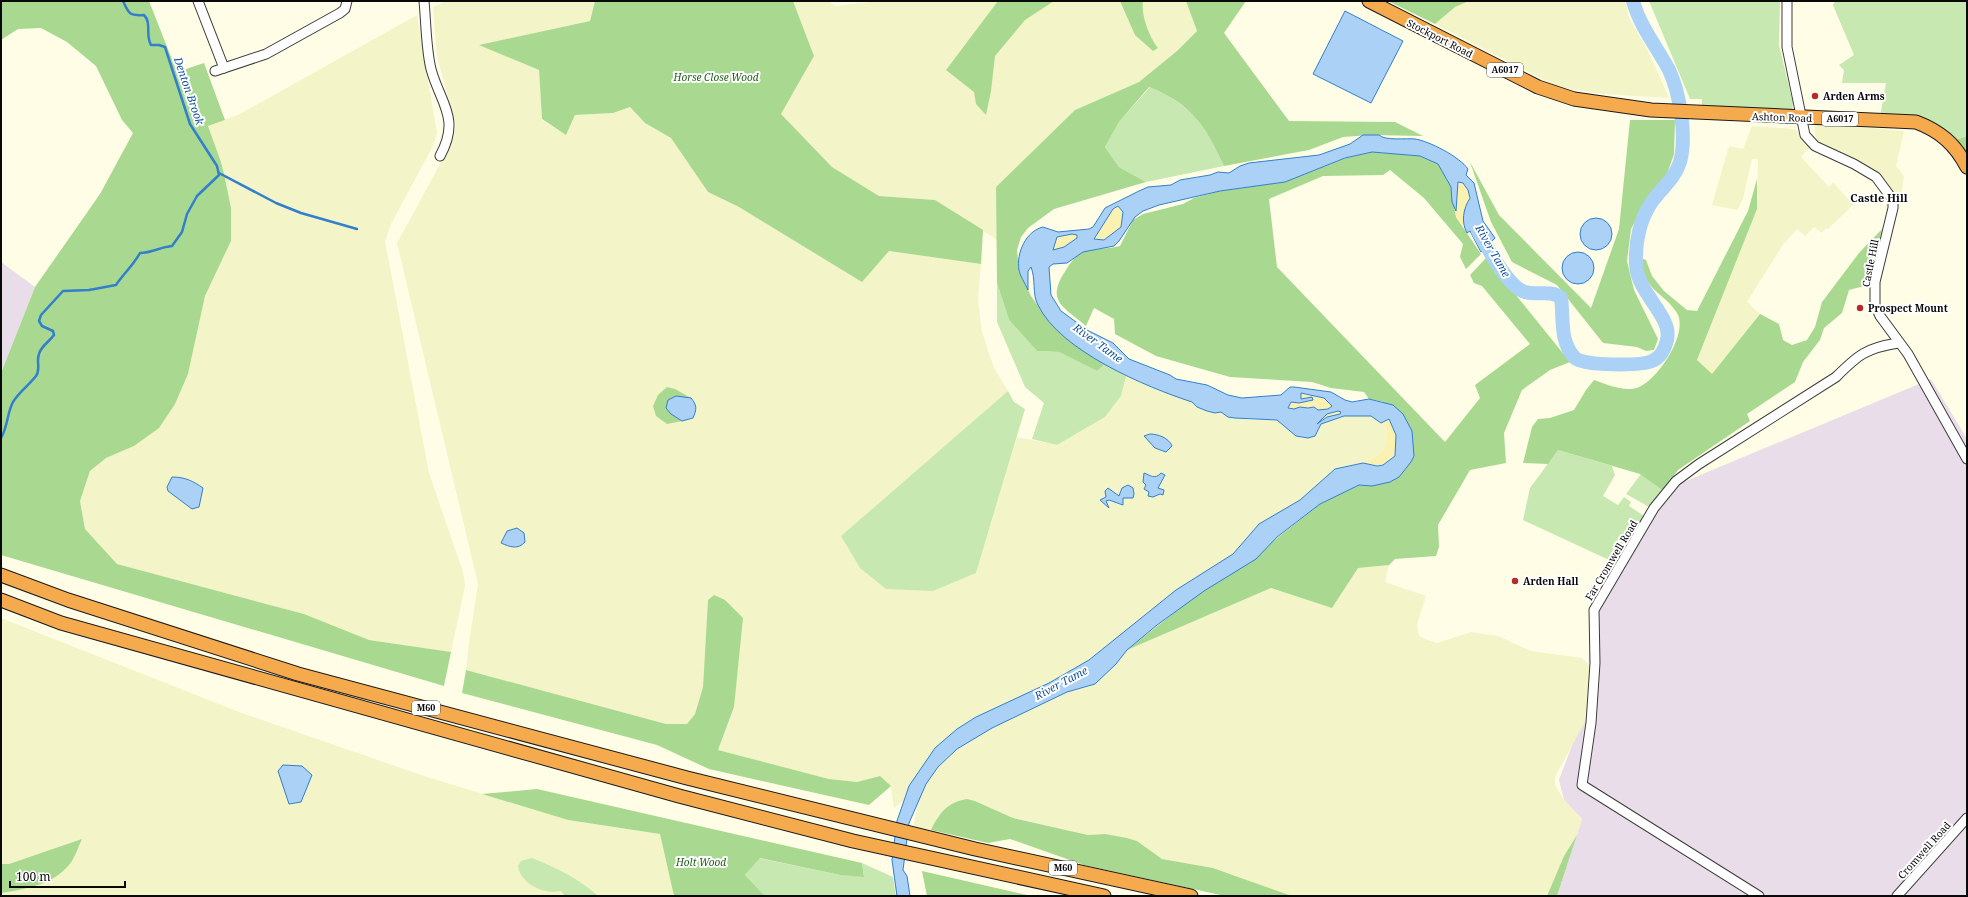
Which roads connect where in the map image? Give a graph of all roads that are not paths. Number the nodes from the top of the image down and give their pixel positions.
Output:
1 (198, 1) edge
2 (347, 1) edge
3 (424, 1) edge
4 (1369, 1) edge
5 (1787, 1) edge
6 (224, 68) junction
7 (215, 71) dead end
8 (1651, 110) joint
9 (1801, 117) junction
10 (440, 156) dead end
11 (1967, 167) edge
12 (1898, 343) junction
13 (1967, 459) edge
14 (1, 576) edge
15 (1, 600) edge
16 (1967, 818) edge
17 (1104, 896) edge
18 (1191, 896) edge
19 (1759, 896) edge
20 (1897, 896) edge

1 - 6 street
2 - 6 street
3 - 10 street
4 - 8 highway, Stockport Road / A6017
5 - 9 street
6 - 7 street
8 - 9 highway, Ashton Road / A6017
9 - 11 highway, Ashton Road / A6017
9 - 12 street, Castle Hill
12 - 13 street, Castle Hill
12 - 19 street, Far Cromwell Road
14 - 18 highway, M60
15 - 17 highway, M60
16 - 20 street, Cromwell Road

